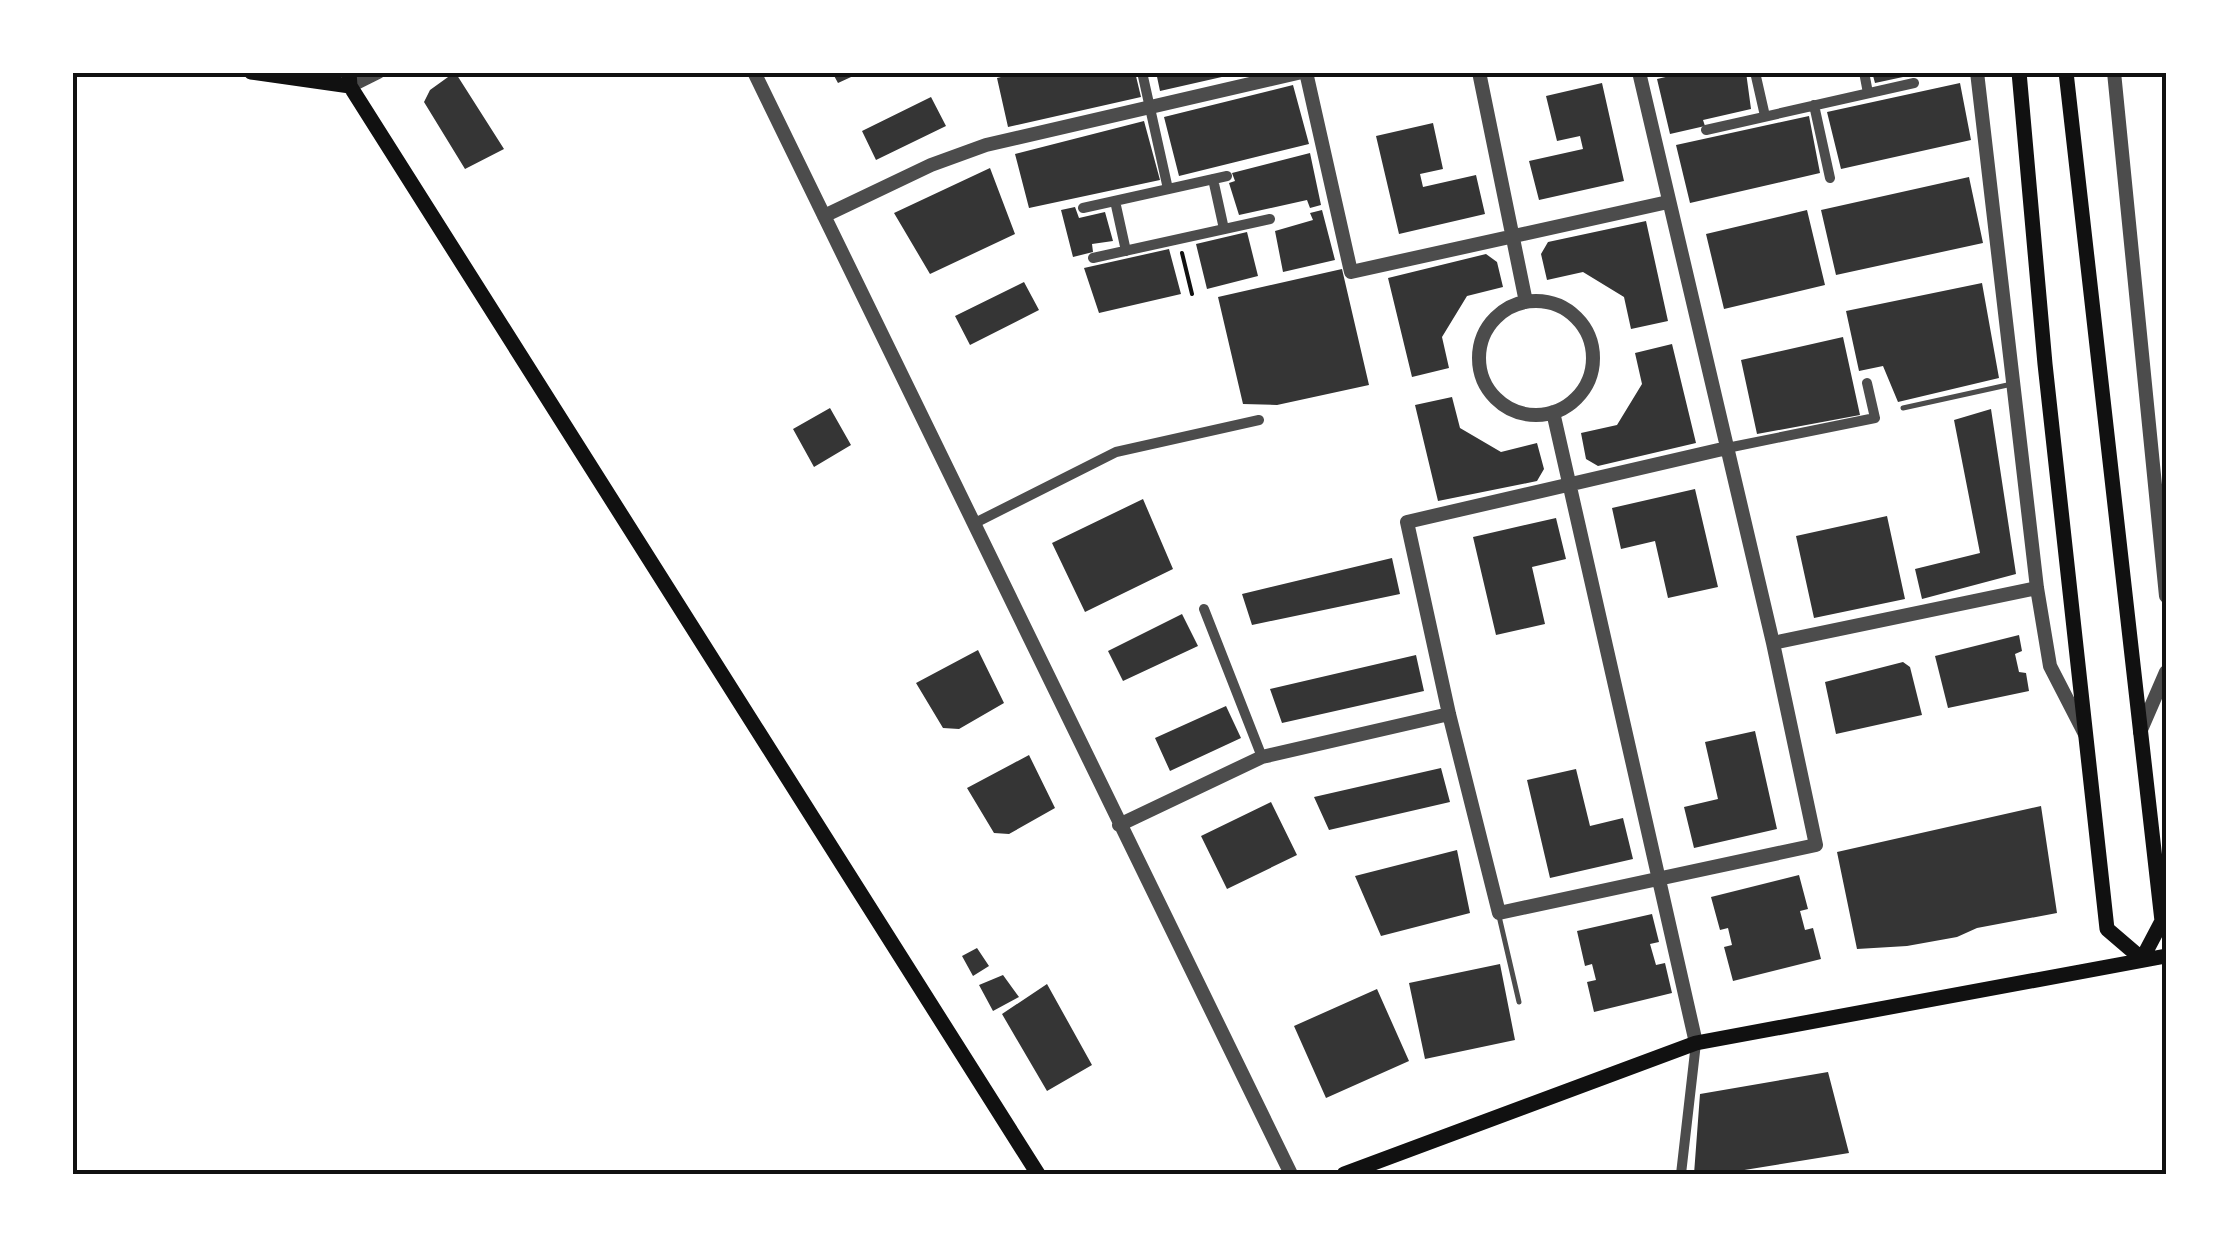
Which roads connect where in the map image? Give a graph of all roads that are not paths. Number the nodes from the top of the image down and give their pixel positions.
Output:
1 (251, 72) edge
2 (378, 72) edge
3 (754, 72) edge
4 (1142, 72) edge
5 (1304, 72) edge
6 (1479, 72) edge
7 (1639, 72) edge
8 (1755, 72) edge
9 (1864, 72) edge
10 (1977, 72) edge
11 (2019, 72) edge
12 (2066, 72) edge
13 (2114, 72) edge
14 (350, 79) edge
15 (1914, 84) dead end
16 (1868, 93) junction
17 (1814, 105) junction
18 (1150, 108) junction
19 (1765, 116) junction
20 (1706, 130) dead end
21 (1227, 176) dead end
22 (1830, 178) dead end
23 (1213, 179) junction
24 (1168, 189) junction
25 (1115, 201) junction
26 (1668, 202) junction
27 (1082, 208) dead end
28 (824, 216) junction
29 (1270, 219) dead end
30 (1224, 229) junction
31 (1513, 236) junction
32 (1126, 251) junction
33 (1093, 258) dead end
34 (1526, 302) junction
35 (1866, 383) dead end
36 (2014, 383) junction
37 (1902, 408) dead end
38 (1553, 412) junction
39 (1259, 420) dead end
40 (1727, 448) junction
41 (1569, 484) junction
42 (973, 524) junction
43 (2037, 588) junction
44 (2166, 596) edge
45 (1204, 609) dead end
46 (1773, 643) junction
47 (2166, 672) edge
48 (1450, 714) junction
49 (2140, 733) junction
50 (2086, 737) junction
51 (1262, 757) junction
52 (1119, 825) junction
53 (1656, 880) junction
54 (1499, 913) junction
55 (2166, 956) edge
56 (2142, 959) junction
57 (1519, 1002) dead end
58 (1696, 1044) junction
59 (1038, 1174) edge
60 (1291, 1174) edge
61 (1344, 1174) edge
62 (1681, 1174) edge

1 - 14 main road
2 - 14 street
3 - 28 street
4 - 18 street
5 - 18 street
5 - 31 street
6 - 31 street
7 - 26 street
8 - 19 street
9 - 16 street
10 - 36 street
11 - 50 main road
12 - 49 main road
13 - 44 street
14 - 59 main road
15 - 16 street
16 - 17 street
17 - 19 street
17 - 22 street
18 - 24 street
18 - 28 street
19 - 20 street
21 - 23 street
23 - 24 street
23 - 30 street
24 - 25 street
25 - 27 street
25 - 32 street
26 - 31 street
26 - 40 street
28 - 42 street
29 - 30 street
30 - 32 street
31 - 34 street
32 - 33 street
34 - 38 street
34 - 38 street
35 - 40 street
36 - 37 lane
36 - 43 street
38 - 41 street
39 - 42 street
40 - 41 street
40 - 46 street
41 - 48 street
41 - 53 street
42 - 52 street
43 - 46 street
43 - 50 street
45 - 51 street
46 - 53 street
47 - 49 street
48 - 51 street
48 - 54 street
49 - 56 main road
50 - 56 main road
51 - 52 street
52 - 60 street
53 - 54 street
53 - 58 street
54 - 57 lane
55 - 56 main road
56 - 58 main road
58 - 61 main road
58 - 62 street

